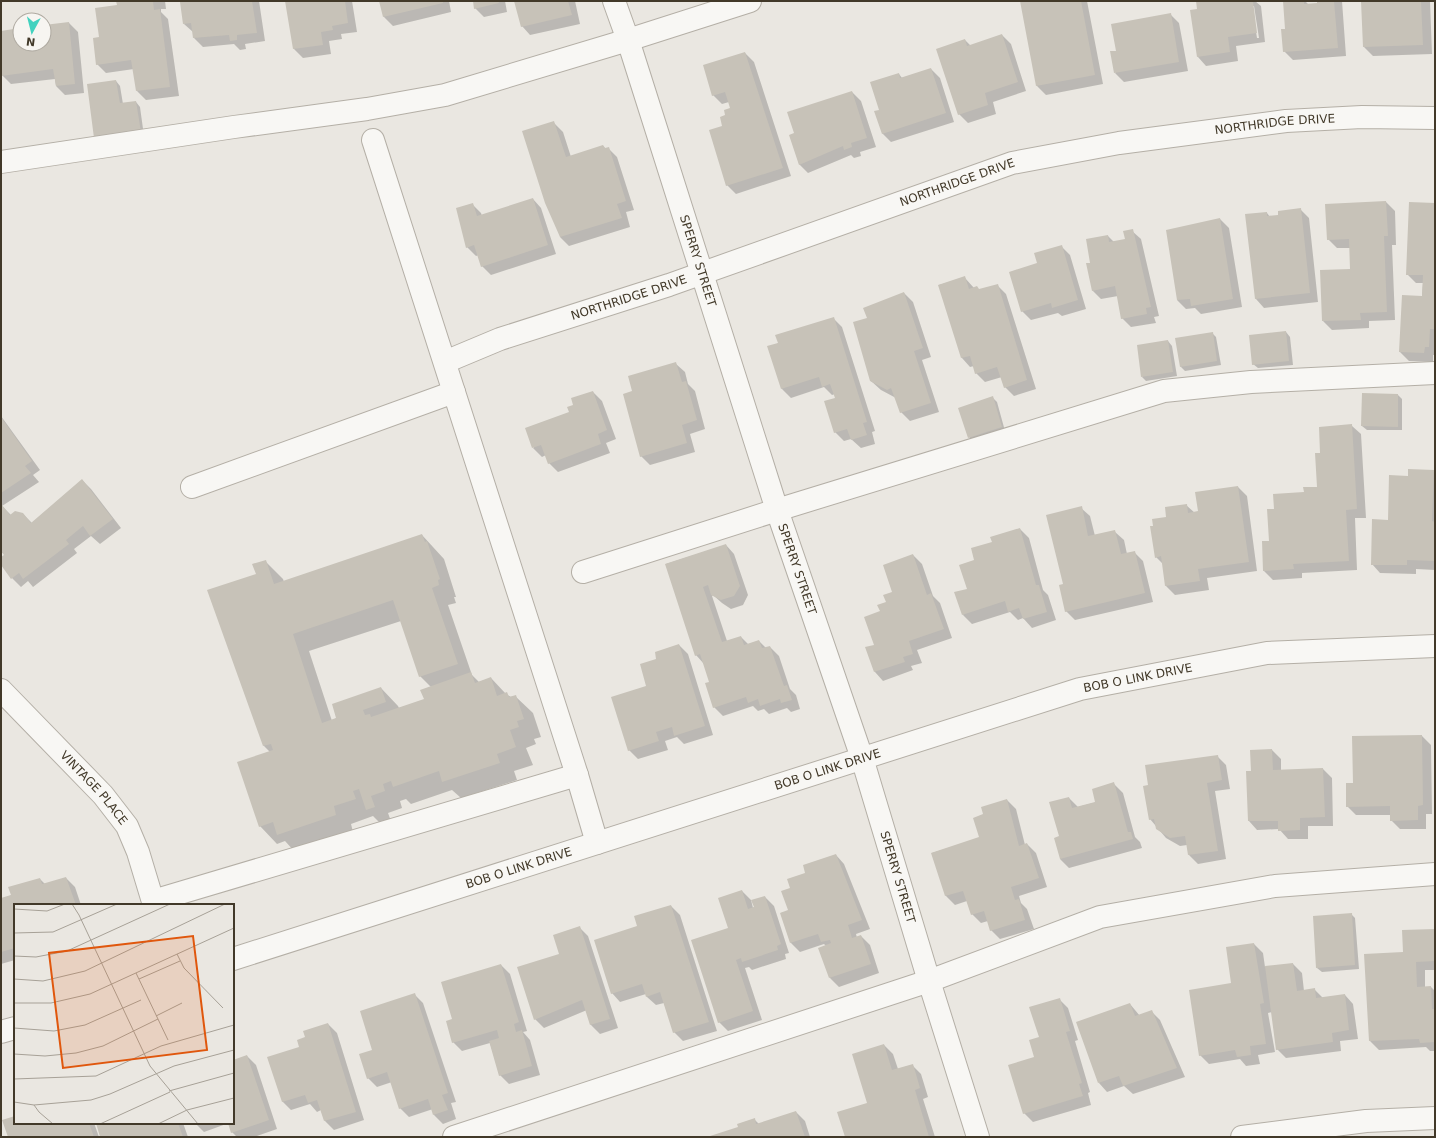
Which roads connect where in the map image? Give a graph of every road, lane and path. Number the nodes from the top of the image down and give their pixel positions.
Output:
1 (614, 1) edge
2 (750, 1) edge
3 (628, 40) junction
4 (1435, 118) edge
5 (373, 140) dead end
6 (1, 162) edge
7 (701, 274) junction
8 (445, 362) junction
9 (1435, 373) edge
10 (454, 392) junction
11 (192, 487) dead end
12 (777, 510) junction
13 (583, 572) dead end
14 (1435, 646) edge
15 (1, 690) edge
16 (862, 758) junction
17 (577, 775) junction
18 (597, 843) junction
19 (1435, 874) edge
20 (153, 903) edge
21 (234, 959) edge
22 (928, 981) junction
23 (14, 1028) edge
24 (1, 1032) edge
25 (1435, 1118) edge
26 (454, 1137) edge
27 (978, 1137) edge
28 (1242, 1137) edge

1 - 3 street, SPERRY STREET
2 - 3 street
3 - 6 street
3 - 7 street, SPERRY STREET
4 - 7 street, NORTHRIDGE DRIVE
5 - 8 street
7 - 8 street, NORTHRIDGE DRIVE
7 - 12 street, SPERRY STREET
8 - 10 street
9 - 12 street
10 - 11 street
10 - 17 street
12 - 13 street
12 - 16 street, SPERRY STREET
14 - 16 street, BOB O LINK DRIVE
15 - 20 street, VINTAGE PLACE
16 - 18 street, BOB O LINK DRIVE
16 - 22 street, SPERRY STREET
17 - 18 street
17 - 20 street
18 - 21 street, BOB O LINK DRIVE
19 - 22 street
22 - 26 street
22 - 27 street, SPERRY STREET
23 - 24 street
25 - 28 street

